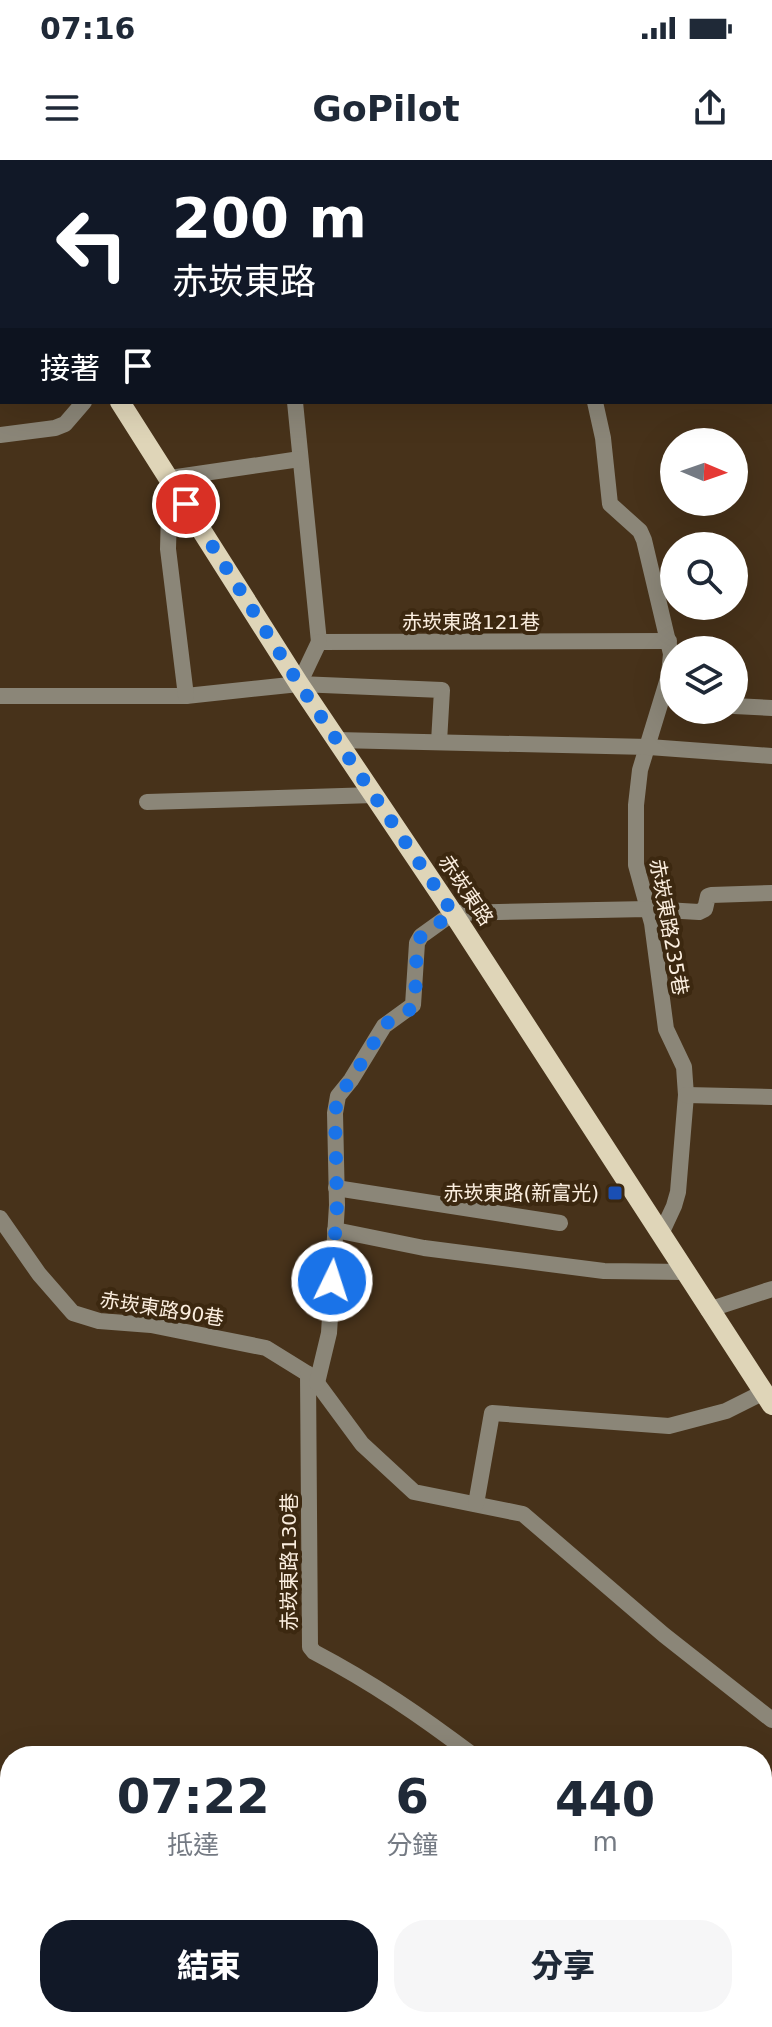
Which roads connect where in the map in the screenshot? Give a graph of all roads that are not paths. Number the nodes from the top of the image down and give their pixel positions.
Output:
1 (82, 404) edge
2 (121, 404) edge
3 (295, 404) edge
4 (595, 404) edge
5 (0, 435) edge
6 (300, 459) junction
7 (170, 478) junction
8 (668, 636) edge
9 (660, 641) edge
10 (319, 642) junction
11 (299, 684) junction
12 (0, 696) edge
13 (186, 696) junction
14 (748, 707) edge
15 (772, 708) edge
16 (660, 721) edge
17 (336, 740) junction
18 (439, 742) junction
19 (649, 747) junction
20 (772, 756) edge
21 (374, 795) junction
22 (147, 802) dead end
23 (772, 893) edge
24 (648, 909) junction
25 (453, 913) junction
26 (686, 1095) junction
27 (772, 1097) edge
28 (336, 1188) junction
29 (0, 1218) edge
30 (560, 1223) dead end
31 (335, 1230) junction
32 (661, 1234) junction
33 (685, 1272) junction
34 (772, 1289) edge
35 (708, 1310) junction
36 (313, 1378) junction
37 (770, 1401) edge
38 (476, 1504) junction
39 (772, 1720) edge
40 (461, 1746) edge

1 - 5 street
2 - 7 main road, 赤崁東路
3 - 6 street
4 - 8 street, 赤崁東路235巷
6 - 7 street
6 - 10 street
7 - 11 main road, 赤崁東路
7 - 13 street
9 - 10 street, 赤崁東路121巷
10 - 11 street
11 - 13 street
11 - 17 main road, 赤崁東路
11 - 18 street
12 - 13 street
14 - 15 street
16 - 19 street, 赤崁東路235巷
17 - 18 street
17 - 21 main road, 赤崁東路
18 - 19 street
19 - 20 street
19 - 24 street, 赤崁東路235巷
21 - 22 street
21 - 25 main road, 赤崁東路
23 - 24 street
24 - 25 street
24 - 26 street, 赤崁東路235巷
25 - 28 street, 赤崁東路130巷
25 - 32 main road, 赤崁東路
26 - 27 street
26 - 32 street, 赤崁東路235巷
28 - 30 street
28 - 31 street, 赤崁東路130巷
29 - 36 street, 赤崁東路90巷
31 - 33 street
31 - 36 street, 赤崁東路130巷
32 - 33 main road, 赤崁東路
33 - 35 main road, 赤崁東路
34 - 35 street
35 - 37 main road, 赤崁東路
36 - 38 street
36 - 40 street, 赤崁東路130巷
37 - 38 street
38 - 39 street

